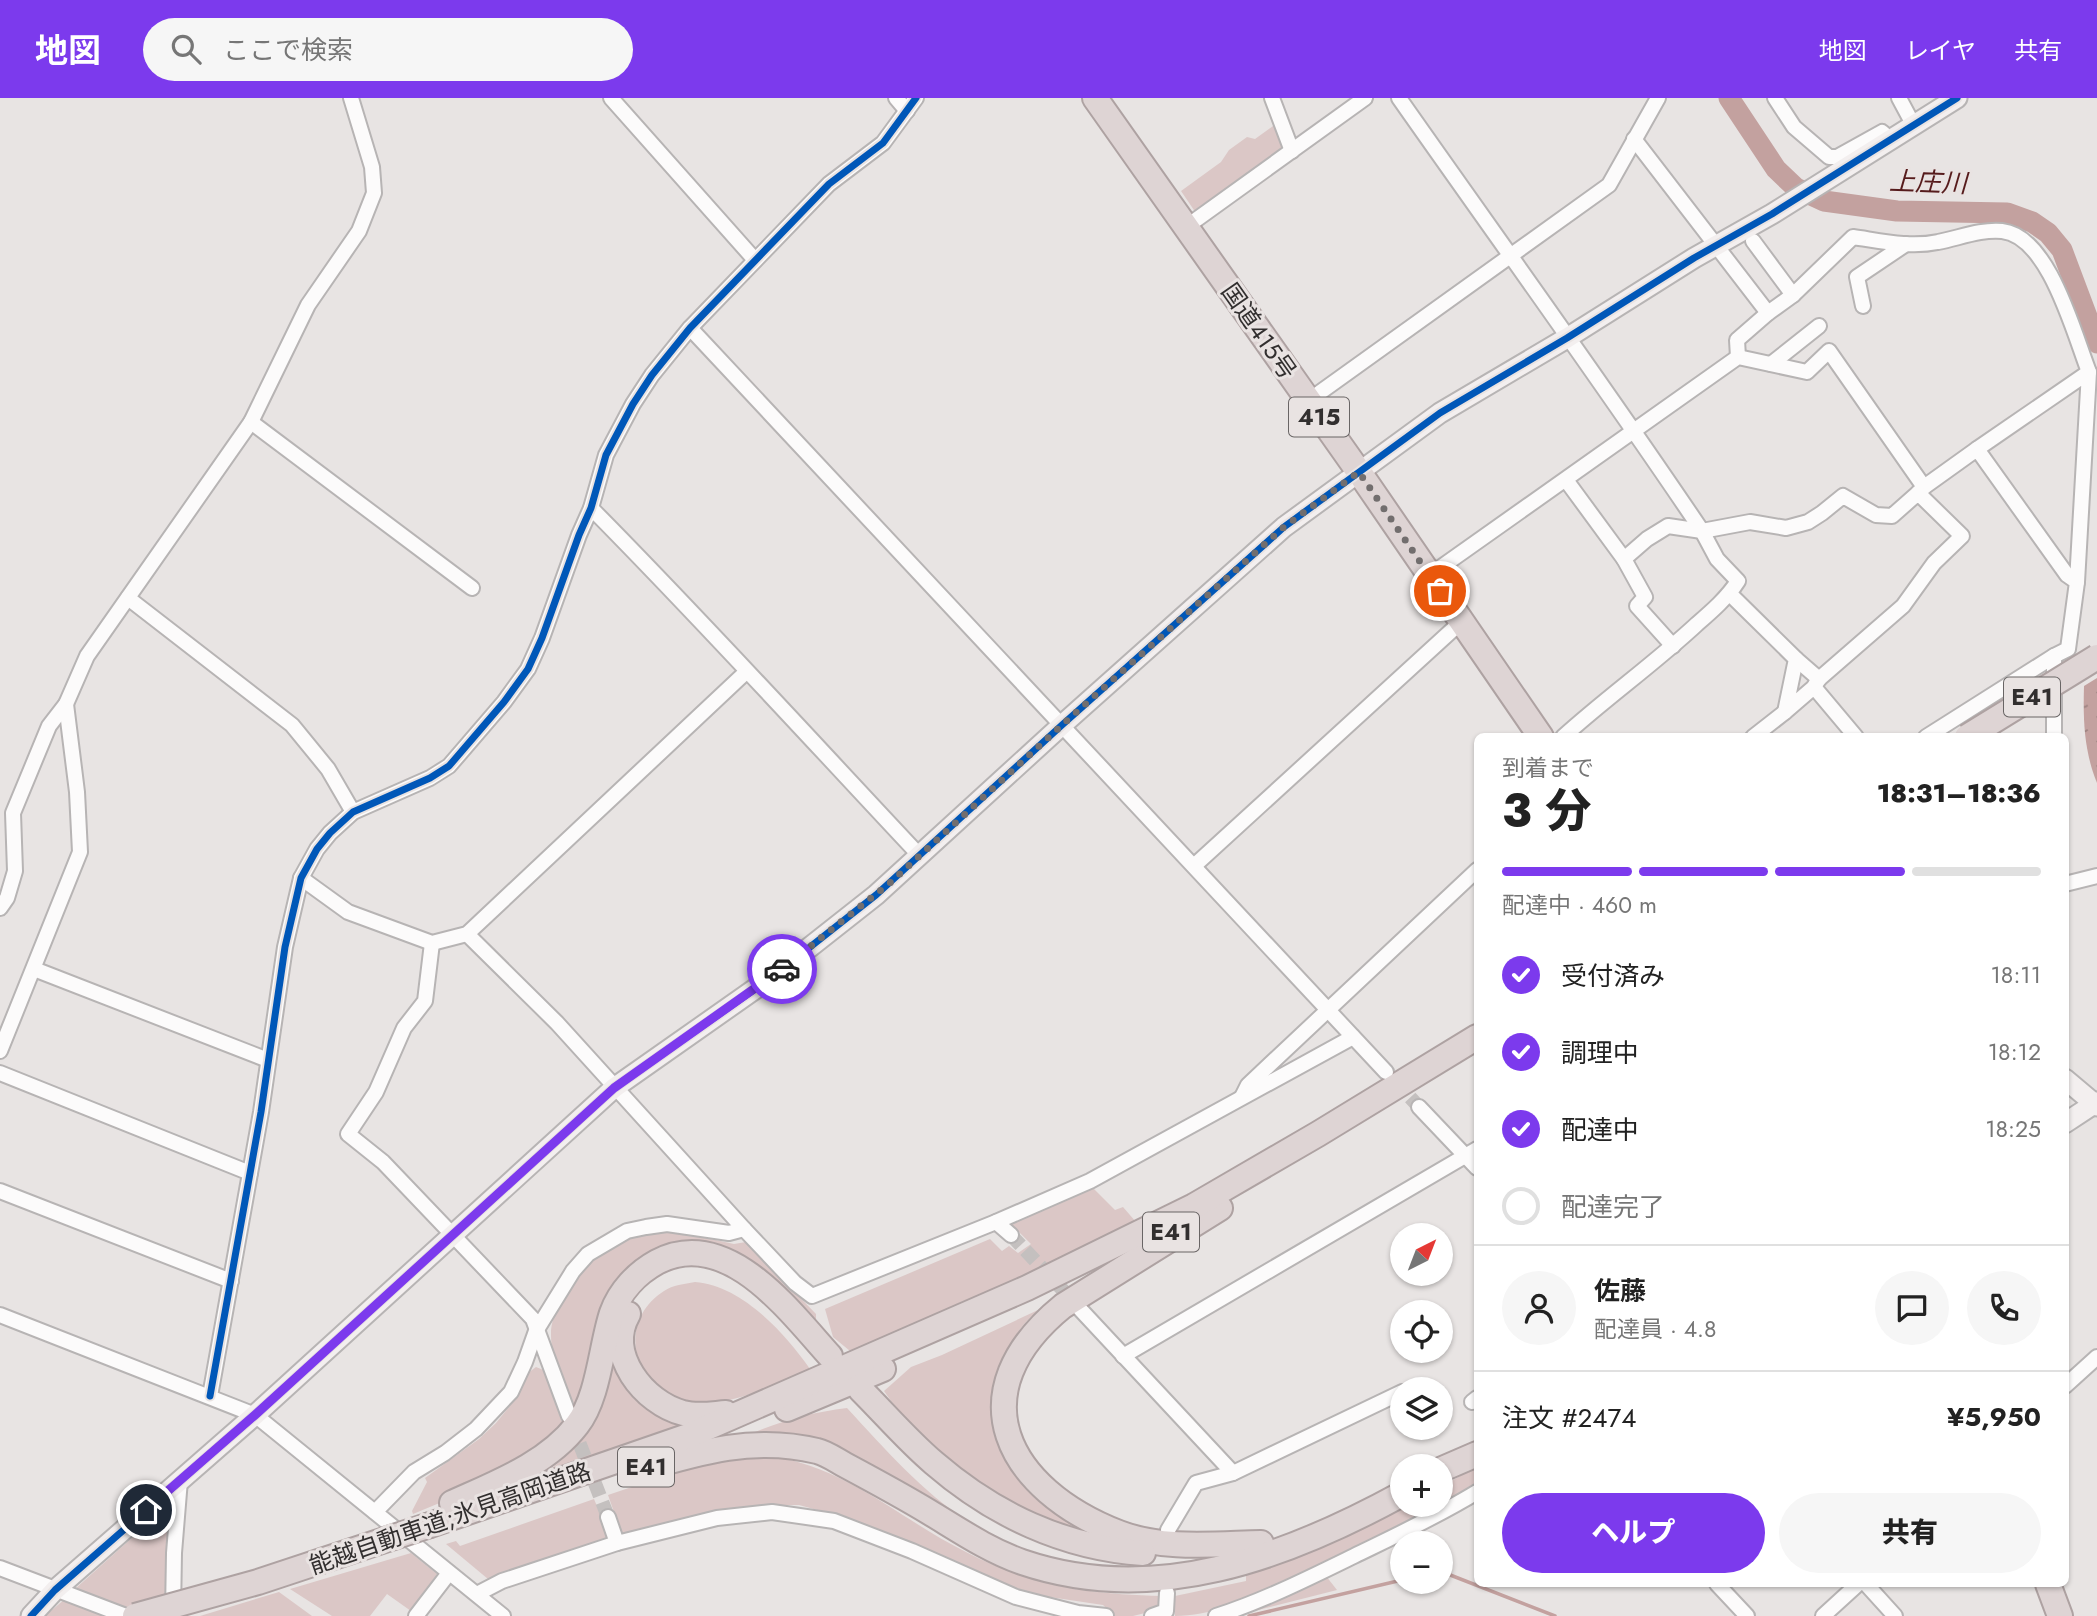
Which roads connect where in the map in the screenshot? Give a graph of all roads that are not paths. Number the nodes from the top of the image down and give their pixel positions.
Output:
1 (351, 98) edge
2 (611, 98) edge
3 (896, 98) edge
4 (916, 98) edge
5 (1095, 98) edge
6 (1272, 98) edge
7 (1365, 98) edge
8 (1399, 98) edge
9 (1658, 98) edge
10 (1775, 98) edge
11 (1899, 98) edge
12 (1957, 98) edge
13 (907, 111) junction
14 (1914, 126) junction
15 (1634, 139) junction
16 (1890, 139) junction
17 (1292, 151) junction
18 (1186, 227) junction
19 (1753, 240) dead end
20 (1906, 244) junction
21 (1716, 245) junction
22 (1511, 257) junction
23 (755, 260) junction
24 (1793, 295) junction
25 (1863, 306) dead end
26 (1768, 313) junction
27 (1819, 326) dead end
28 (690, 328) junction
29 (1567, 338) junction
30 (1738, 357) junction
31 (1771, 364) junction
32 (2089, 372) junction
33 (1308, 401) junction
34 (251, 422) junction
35 (1634, 429) junction
36 (1978, 449) junction
37 (1359, 472) junction
38 (1566, 480) junction
39 (1921, 490) junction
40 (592, 508) junction
41 (1702, 531) junction
42 (1623, 559) junction
43 (1430, 575) junction
44 (2077, 582) junction
45 (472, 588) dead end
46 (1730, 594) junction
47 (128, 598) junction
48 (1461, 622) junction
49 (1673, 646) junction
50 (2054, 656) junction
51 (2097, 657) edge
52 (1796, 659) junction
53 (2097, 669) edge
54 (746, 672) junction
55 (1816, 683) junction
56 (66, 705) junction
57 (1784, 712) junction
58 (1062, 725) junction
59 (1538, 733) edge
60 (1567, 733) edge
61 (1758, 733) edge
62 (1853, 733) edge
63 (1932, 733) edge
64 (1974, 733) edge
65 (1993, 733) edge
66 (2054, 733) edge
67 (353, 812) junction
68 (920, 856) junction
69 (1195, 865) junction
70 (1474, 873) edge
71 (2097, 876) edge
72 (301, 878) junction
73 (2069, 883) edge
74 (0, 908) edge
75 (467, 934) junction
76 (432, 943) junction
77 (34, 969) junction
78 (1327, 1009) junction
79 (1353, 1037) junction
80 (1474, 1039) edge
81 (0, 1051) edge
82 (1474, 1051) edge
83 (268, 1060) junction
84 (1386, 1072) tunnel mouth
85 (0, 1073) edge
86 (2069, 1082) edge
87 (614, 1088) junction
88 (1240, 1099) junction
89 (2096, 1104) edge
90 (1419, 1107) tunnel mouth
91 (2069, 1121) edge
92 (1471, 1152) edge
93 (250, 1173) junction
94 (1250, 1188) junction
95 (0, 1192) edge
96 (996, 1222) junction
97 (744, 1229) junction
98 (453, 1235) junction
99 (1011, 1236) tunnel mouth
100 (231, 1281) junction
101 (1079, 1308) tunnel mouth
102 (0, 1315) edge
103 (536, 1332) junction
104 (1123, 1356) junction
105 (2097, 1357) edge
106 (841, 1376) junction
107 (2069, 1382) edge
108 (211, 1396) junction
109 (1390, 1400) edge
110 (756, 1406) junction
111 (255, 1415) junction
112 (569, 1416) tunnel mouth
113 (635, 1471) junction
114 (1233, 1473) junction
115 (180, 1480) junction
116 (1390, 1491) edge
117 (1474, 1494) edge
118 (1390, 1500) edge
119 (375, 1512) junction
120 (608, 1517) tunnel mouth
121 (431, 1526) junction
122 (1168, 1530) dead end
123 (617, 1543) junction
124 (1269, 1547) junction
125 (0, 1568) edge
126 (449, 1573) junction
127 (1720, 1587) edge
128 (1855, 1587) edge
129 (1869, 1587) edge
130 (2049, 1587) edge
131 (55, 1590) junction
132 (1167, 1593) dead end
133 (477, 1594) junction
134 (31, 1616) edge
135 (126, 1616) edge
136 (135, 1616) edge
137 (173, 1616) edge
138 (416, 1616) edge
139 (503, 1616) edge
140 (1106, 1616) edge
141 (1152, 1616) edge
142 (1216, 1616) edge
143 (1747, 1616) edge
144 (1823, 1616) edge
145 (1895, 1616) edge
146 (2060, 1616) edge

1 - 34 street
2 - 23 street
3 - 13 street
4 - 13 street
5 - 18 highway, 国道415号 / 415
6 - 17 street
7 - 17 street
8 - 22 street
9 - 15 street
10 - 16 street
11 - 14 street
12 - 14 street
13 - 23 street
14 - 16 street
15 - 21 street
15 - 22 street
16 - 21 street
17 - 18 street
18 - 33 highway, 国道415号 / 415
19 - 24 street
20 - 24 street
20 - 25 street
20 - 32 street
21 - 26 street
21 - 29 street
22 - 29 street
22 - 33 street
23 - 28 street
24 - 26 street
26 - 30 street
27 - 31 street
28 - 40 street
28 - 58 street
29 - 35 street
29 - 37 street
30 - 31 street
30 - 35 street
31 - 39 street
32 - 36 street
32 - 44 street
33 - 37 highway, 国道415号 / 415
34 - 45 street
34 - 47 street
35 - 38 street
35 - 41 street
36 - 39 street
36 - 44 street
37 - 43 highway, 国道415号 / 415
37 - 58 street
38 - 42 street
38 - 43 street
39 - 41 street
39 - 55 street
40 - 54 street
40 - 67 street
41 - 42 street
41 - 46 street
42 - 49 street
43 - 48 highway, 国道415号 / 415
44 - 50 street
46 - 49 street
46 - 52 street
47 - 56 street
47 - 67 street
48 - 59 highway, 国道415号 / 415
48 - 69 street
49 - 60 street
50 - 63 street
50 - 66 street
51 - 64 highway, E41, bridge
52 - 55 street
52 - 57 street
53 - 65 highway, E41
54 - 68 street
54 - 75 street
55 - 57 street
55 - 62 street
56 - 74 street
56 - 77 street
57 - 61 street
58 - 68 street
58 - 69 street
67 - 72 street
68 - 87 street
69 - 78 street
70 - 78 street
71 - 73 street
72 - 76 street
72 - 83 street
75 - 76 street
75 - 87 street
76 - 98 street
77 - 81 street
77 - 83 street
78 - 79 street
78 - 88 street
79 - 84 street
79 - 88 street
80 - 106 highway, E41
82 - 94 highway, E41
83 - 93 street
85 - 93 street
86 - 89 street
87 - 97 street
87 - 98 street
88 - 96 street
89 - 91 street
90 - 92 street
92 - 104 street
93 - 100 street
94 - 106 highway, E41
94 - 124 highway
95 - 100 street
96 - 97 street
96 - 99 street
97 - 103 street
98 - 103 street
98 - 111 street
100 - 108 street
101 - 104 street
102 - 108 street
103 - 112 street
103 - 119 street
104 - 114 street
105 - 107 street
106 - 110 highway, 能越自動車道;氷見高岡道路 / E41
106 - 110 highway
106 - 113 highway, 能越自動車道;氷見高岡道路 / E41
106 - 121 highway
106 - 124 highway
108 - 111 street
109 - 114 street
110 - 121 highway, 能越自動車道;氷見高岡道路 / E41
111 - 115 street
111 - 119 street
113 - 121 highway, 能越自動車道;氷見高岡道路 / E41
113 - 124 highway
114 - 122 street
115 - 131 street
115 - 137 street
116 - 124 highway
117 - 142 street
118 - 124 highway
119 - 126 street
120 - 123 street
121 - 136 highway, 能越自動車道;氷見高岡道路 / E41, bridge
121 - 137 highway, 能越自動車道;氷見高岡道路 / E41
123 - 133 street
123 - 140 street
125 - 131 street
126 - 133 street
126 - 138 street
127 - 143 street
128 - 144 street
129 - 145 street
130 - 146 highway
131 - 134 street
131 - 135 street
132 - 141 street
133 - 139 street

